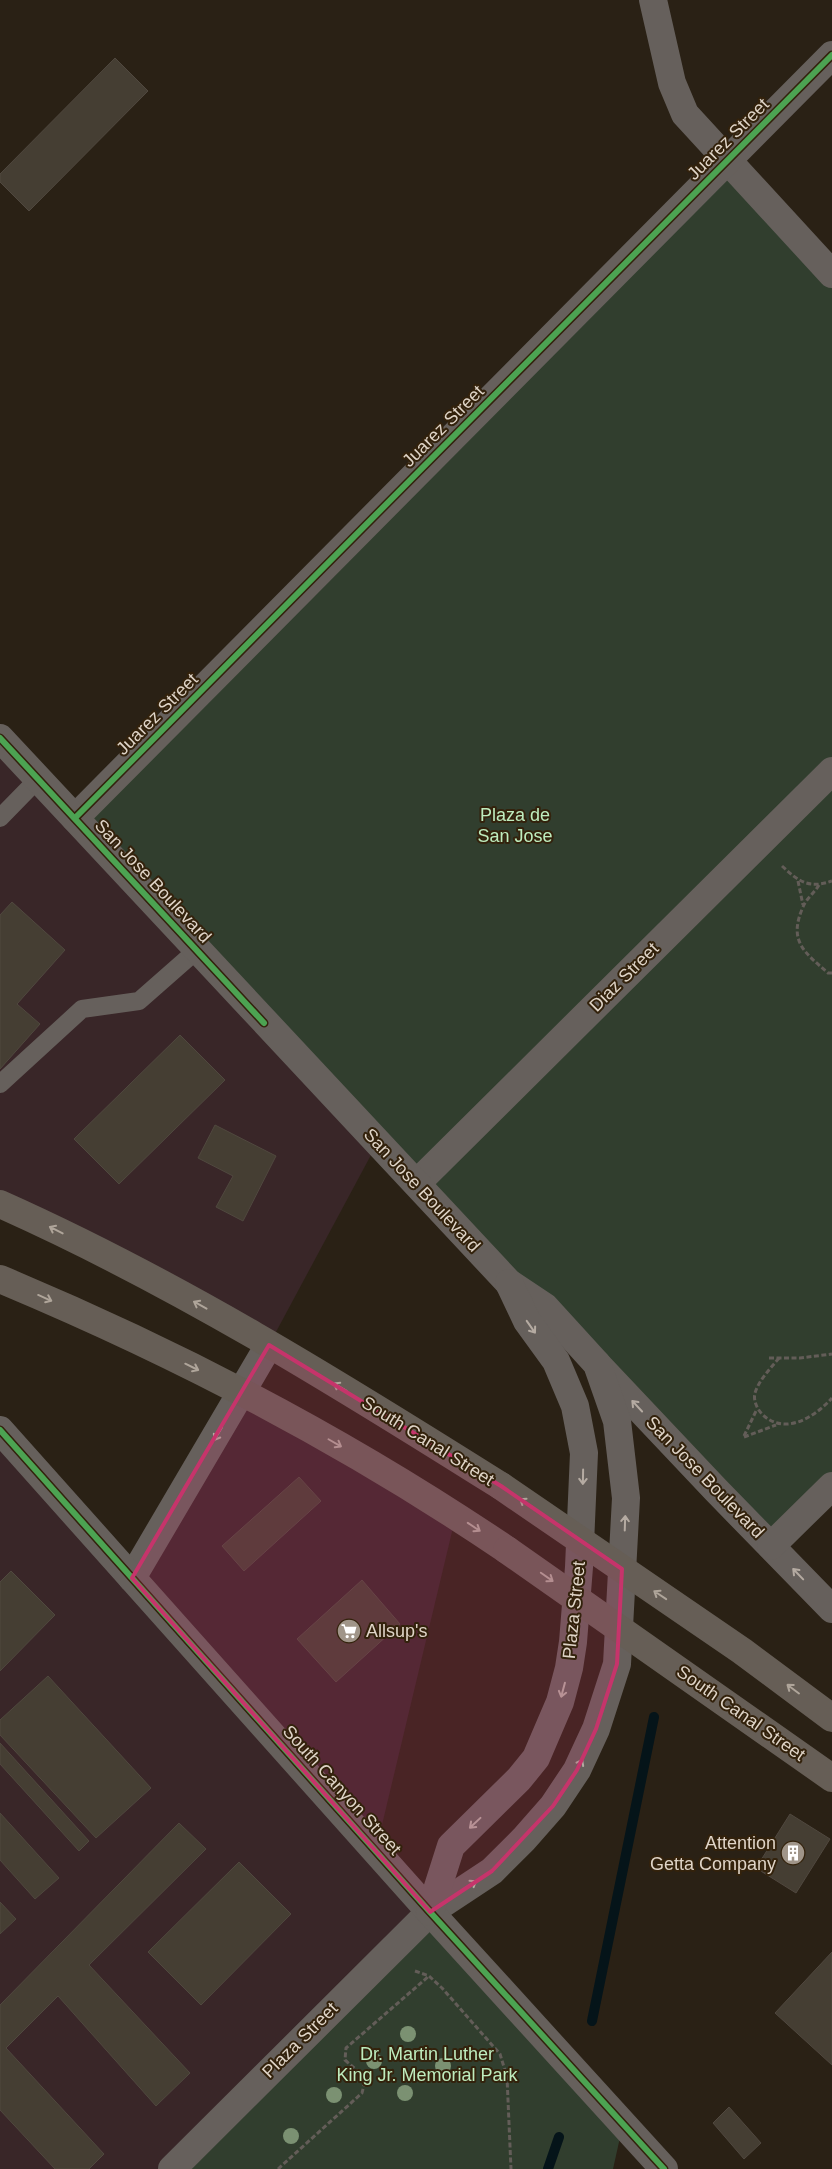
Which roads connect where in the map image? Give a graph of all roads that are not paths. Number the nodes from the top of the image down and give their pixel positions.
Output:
1 (653, 0) edge
2 (832, 55) edge
3 (728, 160) junction
4 (832, 274) edge
5 (0, 738) edge
6 (832, 771) edge
7 (38, 779) junction
8 (0, 818) edge
9 (74, 818) junction
10 (197, 950) junction
11 (0, 1084) edge
12 (417, 1183) junction
13 (0, 1204) edge
14 (0, 1279) edge
15 (509, 1284) junction
16 (269, 1345) junction
17 (597, 1364) junction
18 (243, 1392) junction
19 (0, 1430) edge
20 (832, 1486) edge
21 (771, 1546) junction
22 (132, 1578) junction
23 (832, 1609) edge
24 (832, 1718) edge
25 (832, 1778) edge
26 (430, 1912) junction
27 (172, 2169) edge
28 (664, 2169) edge

1 - 3 street
2 - 3 street, Juarez Street
3 - 4 street
3 - 9 street, Juarez Street
5 - 7 street, San Jose Boulevard
6 - 12 street, Diaz Street
7 - 8 lane
7 - 9 street, San Jose Boulevard
9 - 10 street, San Jose Boulevard
10 - 11 lane
10 - 12 street, San Jose Boulevard
12 - 15 street, San Jose Boulevard
16 -> 13 highway, South Canal Street
14 -> 18 highway, South Canal Street
15 - 17 street, San Jose Boulevard
15 -> 26 street, Plaza Street
16 - 18 street
24 -> 16 highway, South Canal Street, bridge
21 -> 17 street, San Jose Boulevard
26 -> 17 street, Plaza Street
18 -> 22 street
18 -> 25 highway, South Canal Street, bridge
19 - 22 street, South Canyon Street
20 - 21 street
23 -> 21 street, San Jose Boulevard
22 - 26 street, South Canyon Street
26 - 27 street, Plaza Street
26 - 28 street, South Canyon Street

